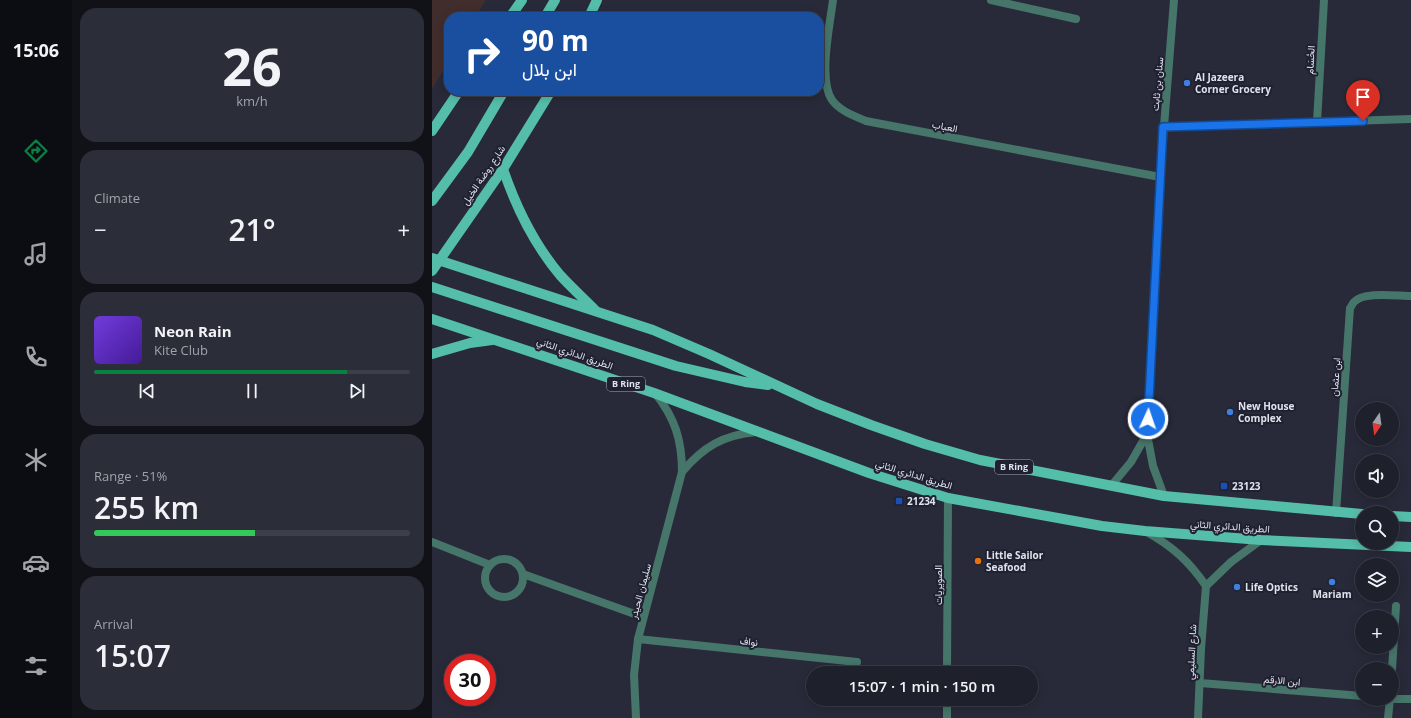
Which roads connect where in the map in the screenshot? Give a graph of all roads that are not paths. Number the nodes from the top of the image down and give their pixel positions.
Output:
1 (522, 0) edge
2 (555, 0) edge
3 (597, 0) edge
4 (833, 0) edge
5 (991, 0) edge
6 (1174, 0) edge
7 (1324, 0) edge
8 (514, 12) edge
9 (548, 12) edge
10 (591, 12) edge
11 (1076, 19) dead end
12 (456, 96) edge
13 (501, 96) edge
14 (548, 96) edge
15 (1411, 119) edge
16 (1316, 122) junction
17 (434, 127) edge
18 (1163, 127) junction
19 (503, 169) junction
20 (1160, 177) junction
21 (432, 201) edge
22 (434, 260) edge
23 (432, 271) edge
24 (432, 287) edge
25 (1411, 296) edge
26 (596, 311) junction
27 (432, 319) edge
28 (495, 339) junction
29 (432, 354) edge
30 (780, 387) junction
31 (654, 393) junction
32 (757, 432) junction
33 (1147, 434) junction
34 (682, 472) junction
35 (1111, 486) junction
36 (1164, 496) junction
37 (948, 498) junction
38 (1336, 513) junction
39 (1355, 514) edge
40 (1399, 516) edge
41 (1411, 517) edge
42 (1145, 531) junction
43 (1261, 540) junction
44 (432, 542) edge
45 (1411, 547) edge
46 (490, 565) junction
47 (523, 574) junction
48 (1206, 586) junction
49 (1396, 606) dead end
50 (643, 617) junction
51 (638, 639) junction
52 (857, 662) dead end
53 (1392, 662) edge
54 (947, 666) edge
55 (1200, 683) junction
56 (1355, 695) edge
57 (1399, 699) edge
58 (1411, 699) edge
59 (947, 706) edge
60 (1390, 706) edge
61 (636, 718) edge
62 (947, 718) edge
63 (1198, 718) edge
64 (1388, 718) edge

1 - 8 main road
2 - 9 main road
3 - 10 main road
4 - 20 street, العباب
5 - 11 street
6 - 18 street, سنان بن ثابت
7 - 16 street, الحُسَام
12 - 17 main road
13 - 21 main road
14 - 19 main road, شارع روضة الخيل
15 - 16 street
16 - 18 street
18 - 20 street, سنان بن ثابت
19 - 22 main road, شارع روضة الخيل
19 - 26 main road
20 - 33 street, سنان بن ثابت
22 - 23 main road, شارع روضة الخيل
22 - 26 main road, B Ring
24 - 30 main road
25 - 38 street, ابن عثمان
26 - 30 main road, B Ring
27 - 28 main road, الطريق الدائري الثاني / B Ring
28 - 29 main road
28 - 31 main road, الطريق الدائري الثاني / B Ring
30 - 35 main road, B Ring
31 - 32 main road, الطريق الدائري الثاني / B Ring
31 - 34 street, سليمان الحيدر
32 - 34 street, سليمان الحيدر
32 - 37 main road, الطريق الدائري الثاني / B Ring
33 - 35 street, سنان بن ثابت
33 - 36 street, سنان بن ثابت
34 - 50 street, سليمان الحيدر
35 - 36 main road, B Ring
36 - 38 main road, B Ring
37 - 42 main road, الطريق الدائري الثاني / B Ring
37 - 54 street, الصويريات
38 - 39 main road, B Ring
40 - 41 main road
42 - 43 main road, الطريق الدائري الثاني / B Ring
42 - 48 street
43 - 45 main road, الطريق الدائري الثاني / B Ring
43 - 48 street
44 - 46 street
46 - 47 street
46 - 47 street
47 - 50 street
48 - 55 street, شارع السليمي
49 - 53 street
50 - 51 street, سليمان الحيدر
51 - 52 street, نواف
51 - 61 street, سليمان الحيدر
55 - 56 street, ابن الارقم
55 - 63 street, شارع السليمي
57 - 58 street
59 - 62 street
60 - 64 street

